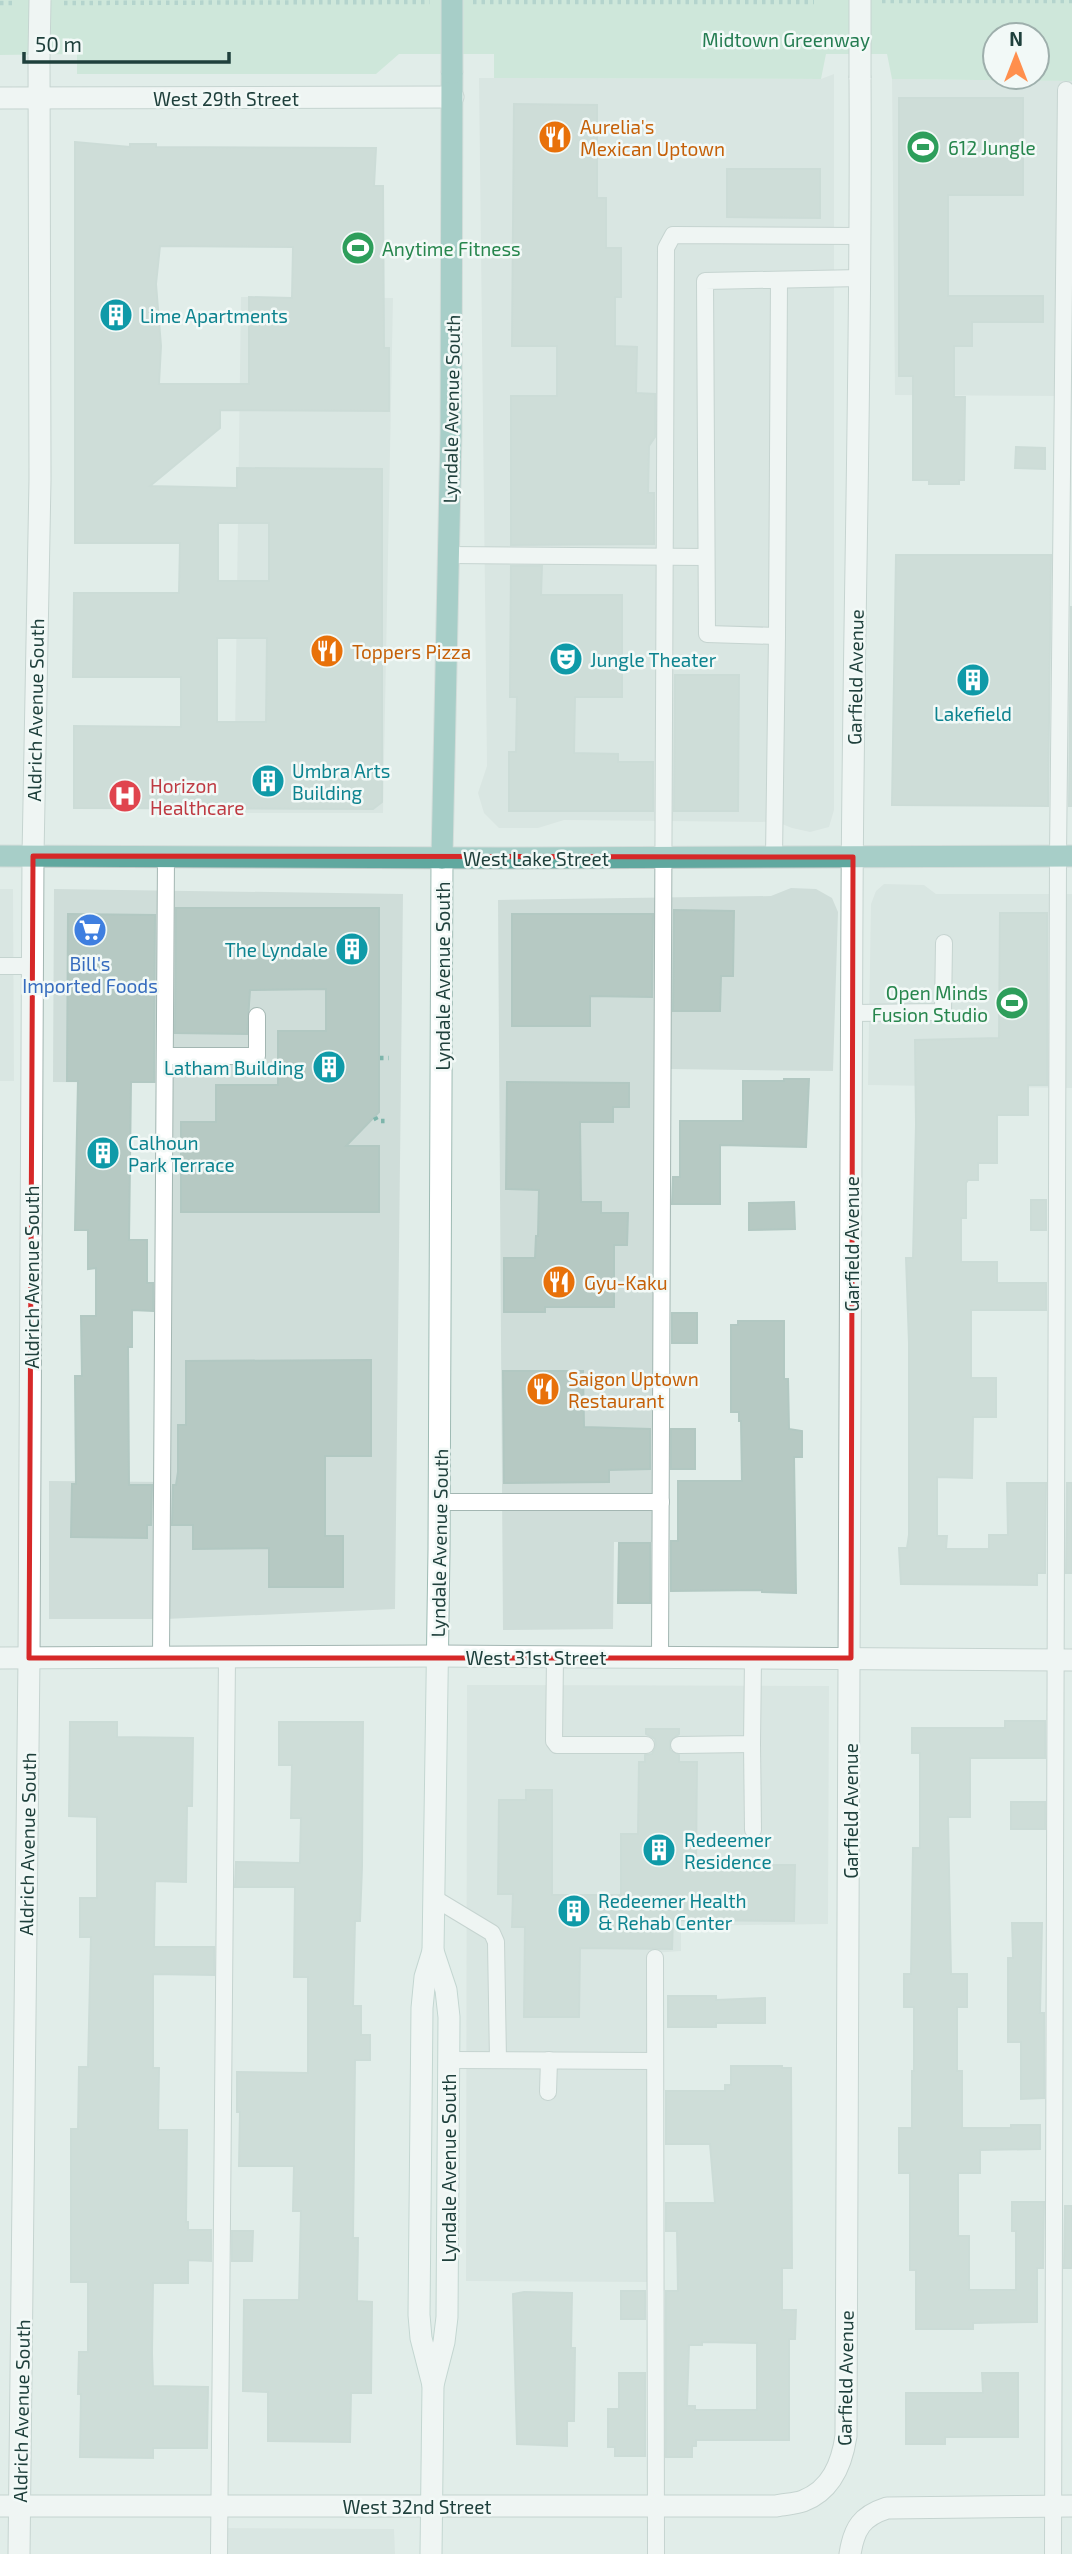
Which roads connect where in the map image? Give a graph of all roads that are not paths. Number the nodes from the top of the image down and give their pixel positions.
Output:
1 (869, 1) edge
2 (41, 2) edge
3 (454, 2) edge
4 (1066, 90) dead end
5 (453, 97) junction
6 (0, 98) edge
7 (39, 98) junction
8 (861, 236) junction
9 (861, 278) junction
10 (779, 280) junction
11 (449, 555) junction
12 (706, 557) junction
13 (665, 558) junction
14 (777, 636) junction
15 (0, 856) edge
16 (33, 856) junction
17 (166, 856) junction
18 (1065, 856) edge
19 (774, 857) junction
20 (853, 857) junction
21 (442, 858) junction
22 (664, 858) junction
23 (944, 943) dead end
24 (0, 966) edge
25 (33, 966) junction
26 (852, 1013) junction
27 (257, 1017) dead end
28 (165, 1056) junction
29 (439, 1502) junction
30 (661, 1503) junction
31 (227, 1656) junction
32 (437, 1656) junction
33 (161, 1657) junction
34 (555, 1657) junction
35 (0, 1658) edge
36 (29, 1658) junction
37 (660, 1658) junction
38 (753, 1658) junction
39 (851, 1658) junction
40 (1064, 1660) edge
41 (752, 1744) junction
42 (646, 1745) dead end
43 (679, 1745) dead end
44 (753, 1830) dead end
45 (434, 1898) junction
46 (433, 1951) junction
47 (655, 1958) dead end
48 (449, 2060) junction
49 (498, 2060) junction
50 (549, 2060) junction
51 (655, 2061) junction
52 (548, 2092) dead end
53 (433, 2385) junction
54 (828, 2485) joint
55 (10, 2506) edge
56 (219, 2506) junction
57 (431, 2506) junction
58 (656, 2506) junction
59 (1063, 2506) edge
60 (19, 2554) edge
61 (219, 2554) edge
62 (430, 2554) edge
63 (656, 2554) edge
64 (850, 2554) edge
65 (1052, 2554) edge

1 - 8 street, Garfield Avenue, bridge
2 - 7 street, Aldrich Avenue South, bridge
3 - 5 main road, Lyndale Avenue South, bridge
4 - 18 lane
5 - 7 street, West 29th Street
5 - 11 main road, Lyndale Avenue South
6 - 7 street, West 29th Street
7 - 16 street, Aldrich Avenue South
8 - 9 street, Garfield Avenue
8 - 13 lane
9 - 10 lane
9 - 20 street, Garfield Avenue
10 - 12 lane
10 - 14 lane
11 - 13 lane
11 - 21 main road, Lyndale Avenue South
12 - 13 lane
12 - 14 lane
13 - 22 lane
14 - 19 lane
15 - 16 main road, West Lake Street
16 - 17 main road, West Lake Street
16 - 25 street, Aldrich Avenue South
17 - 21 main road, West Lake Street
17 - 28 lane
18 - 20 main road, West Lake Street
18 - 40 lane
19 - 20 main road, West Lake Street
19 - 22 main road, West Lake Street
20 - 26 street, Garfield Avenue
21 - 22 main road, West Lake Street
21 - 29 street, Lyndale Avenue South
22 - 30 lane
23 - 26 lane
24 - 25 lane
25 - 36 street, Aldrich Avenue South
26 - 39 street, Garfield Avenue
27 - 28 lane
28 - 33 lane
29 - 30 lane
29 - 32 street, Lyndale Avenue South
30 - 37 lane
31 - 32 street, West 31st Street
31 - 33 street, West 31st Street
31 - 56 lane
32 - 34 street, West 31st Street
32 - 45 street, Lyndale Avenue South
33 - 36 street, West 31st Street
34 - 37 street, West 31st Street
34 - 42 lane
35 - 36 street, West 31st Street
36 - 55 street, Aldrich Avenue South
37 - 38 street, West 31st Street
38 - 39 street, West 31st Street
38 - 41 lane
39 - 40 street, West 31st Street
39 - 54 street, Garfield Avenue
40 - 59 lane
41 - 43 lane
41 - 44 lane
45 - 46 street, Lyndale Avenue South
45 - 49 lane
46 - 48 street, Lyndale Avenue South
46 - 53 street, Lyndale Avenue South
47 - 51 lane
48 - 49 lane
48 - 53 street, Lyndale Avenue South
49 - 50 lane
50 - 51 lane
50 - 52 lane
51 - 58 lane
53 - 57 street, Lyndale Avenue South
54 - 58 street, West 32nd Street
55 - 56 street, West 32nd Street
55 - 60 street, Aldrich Avenue South
56 - 57 street, West 32nd Street
56 - 61 lane
57 - 58 street, West 32nd Street
57 - 62 street, Lyndale Avenue South
58 - 63 lane
59 - 64 street
59 - 65 lane

